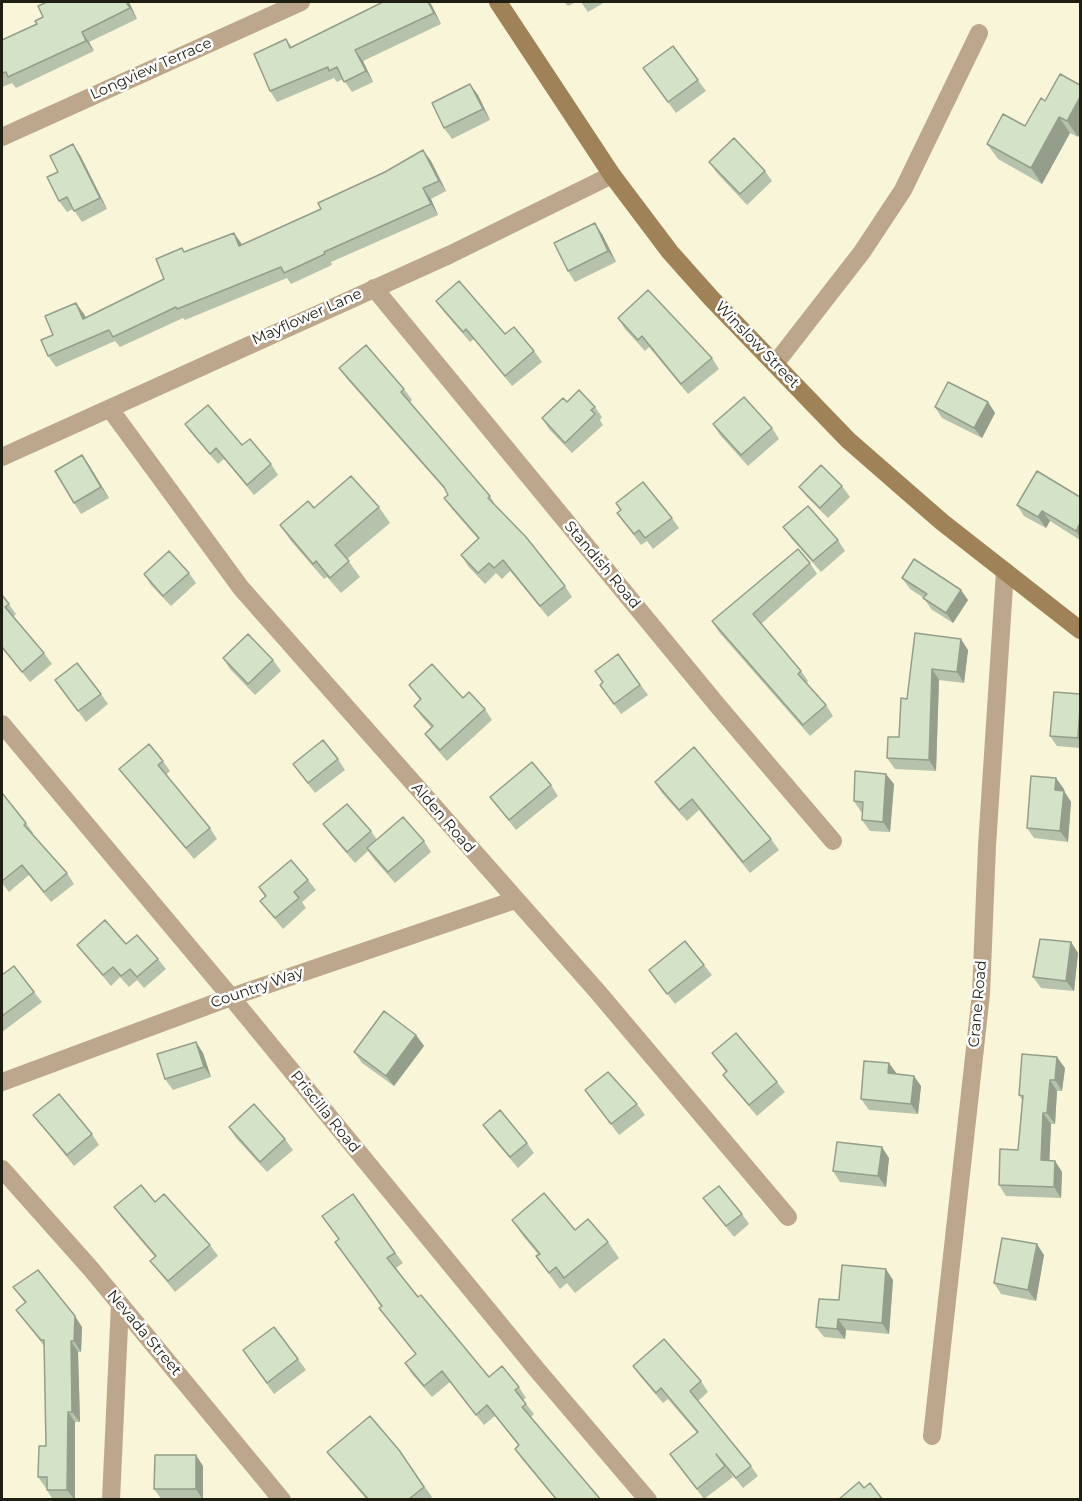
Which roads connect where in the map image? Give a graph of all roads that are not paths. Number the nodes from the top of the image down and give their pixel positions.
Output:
1 (301, 2) edge
2 (498, 2) edge
3 (979, 33) dead end
4 (2, 137) edge
5 (612, 175) junction
6 (374, 288) junction
7 (775, 364) junction
8 (110, 409) junction
9 (2, 457) edge
10 (1005, 571) junction
11 (1080, 630) edge
12 (2, 724) edge
13 (833, 841) dead end
14 (515, 900) junction
15 (231, 997) junction
16 (2, 1082) edge
17 (2, 1169) edge
18 (788, 1217) dead end
19 (120, 1304) junction
20 (932, 1436) dead end
21 (111, 1500) edge
22 (282, 1500) edge
23 (648, 1500) edge

1 - 4 street, Longview Terrace
2 - 5 street, Winslow Street
3 - 7 street
5 - 6 street, Mayflower Lane
5 - 7 street, Winslow Street
6 - 8 street, Mayflower Lane
6 - 13 street, Standish Road
7 - 10 street, Winslow Street
8 - 9 street, Mayflower Lane
8 - 14 street, Alden Road
10 - 11 street, Winslow Street
10 - 20 street, Crane Road
12 - 15 street, Priscilla Road
14 - 15 street, Country Way
14 - 18 street, Alden Road
15 - 16 street, Country Way
15 - 23 street, Priscilla Road
17 - 19 street, Nevada Street
19 - 21 street
19 - 22 street, Nevada Street

